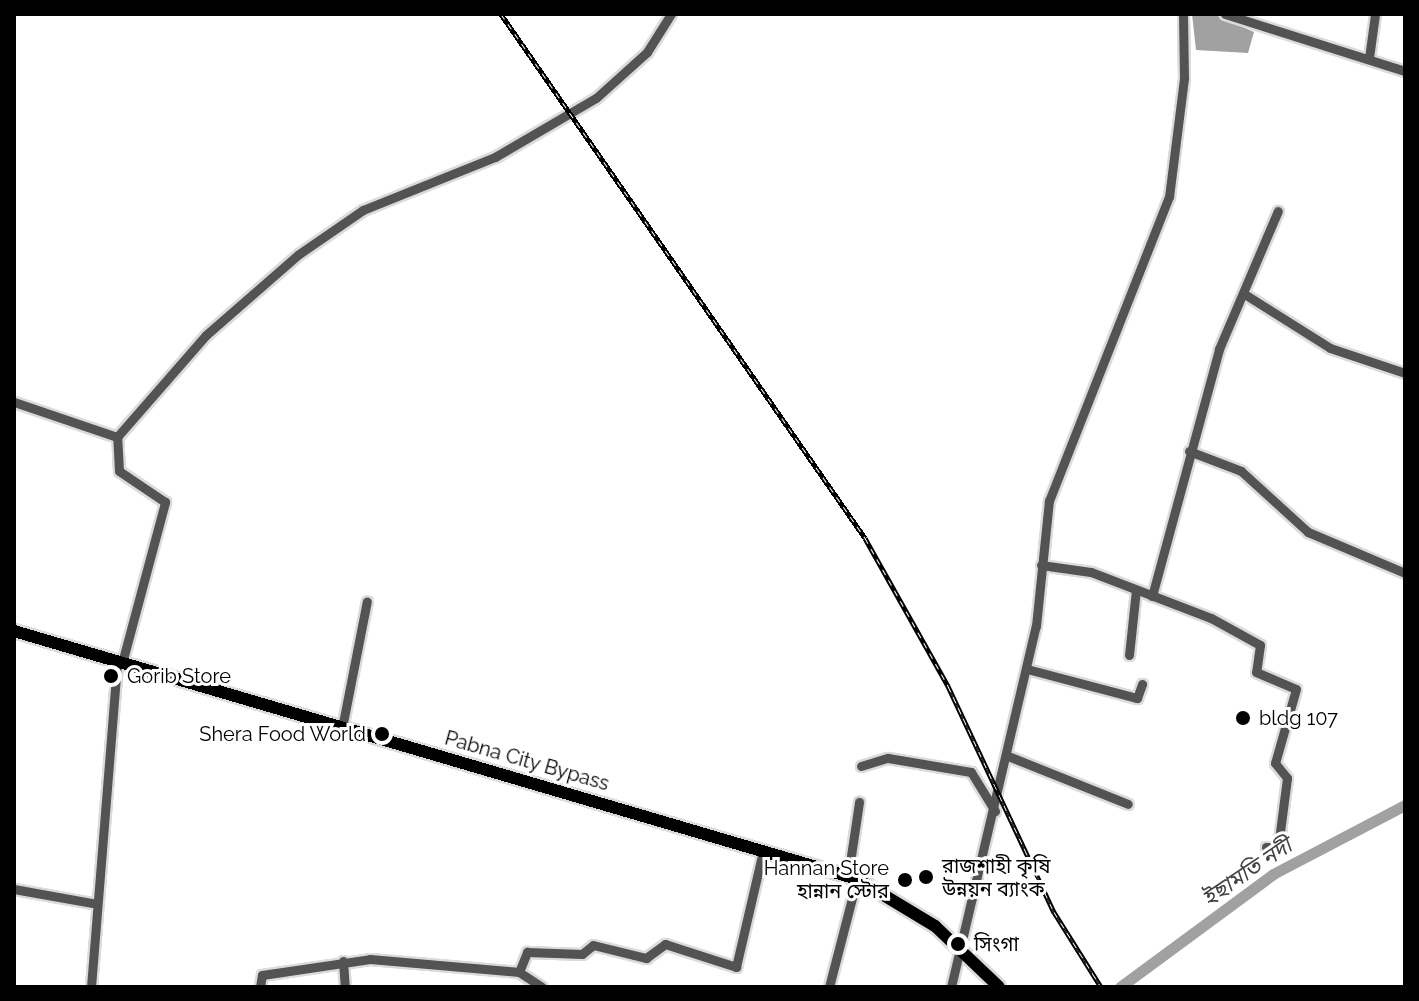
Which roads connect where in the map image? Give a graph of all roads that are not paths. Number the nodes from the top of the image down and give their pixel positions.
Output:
1 (671, 14) edge
2 (1183, 14) edge
3 (1225, 14) edge
4 (1375, 14) edge
5 (1369, 58) junction
6 (1405, 71) edge
7 (1278, 211) dead end
8 (1246, 295) junction
9 (1405, 373) edge
10 (14, 402) edge
11 (117, 437) junction
12 (1189, 451) junction
13 (1041, 565) junction
14 (1405, 573) edge
15 (1136, 590) junction
16 (1152, 596) junction
17 (367, 601) dead end
18 (14, 631) edge
19 (1129, 655) dead end
20 (120, 663) junction
21 (1027, 669) junction
22 (1142, 684) dead end
23 (342, 728) junction
24 (1008, 756) junction
25 (861, 766) dead end
26 (859, 802) dead end
27 (1128, 804) dead end
28 (995, 811) junction
29 (1266, 847) dead end
30 (763, 851) junction
31 (852, 877) junction
32 (14, 889) edge
33 (97, 904) junction
34 (958, 944) junction
35 (343, 961) junction
36 (519, 972) junction
37 (91, 987) edge
38 (260, 987) edge
39 (345, 987) edge
40 (542, 987) edge
41 (829, 987) edge
42 (951, 987) edge
43 (999, 987) edge

1 - 11 street
2 - 13 street
3 - 5 street
4 - 5 street
5 - 6 street
7 - 8 street
8 - 9 street
8 - 12 street
10 - 11 street
11 - 20 street
12 - 14 street
12 - 16 street
13 - 15 street
13 - 21 street
15 - 16 street
15 - 19 street
16 - 29 street
17 - 23 street
18 - 20 highway, Pabna City Bypass
20 - 23 highway, Pabna City Bypass
20 - 33 street
21 - 22 street
21 - 24 street
23 - 30 highway, Pabna City Bypass
24 - 27 street
24 - 28 street
25 - 28 street
26 - 31 street
28 - 34 street
30 - 31 highway, Pabna City Bypass
30 - 36 street
31 - 34 highway, Pabna City Bypass
31 - 41 street
32 - 33 street
33 - 37 street
34 - 42 street
34 - 43 highway, Pabna City Bypass
35 - 36 street
35 - 38 street
35 - 39 street
36 - 40 street

